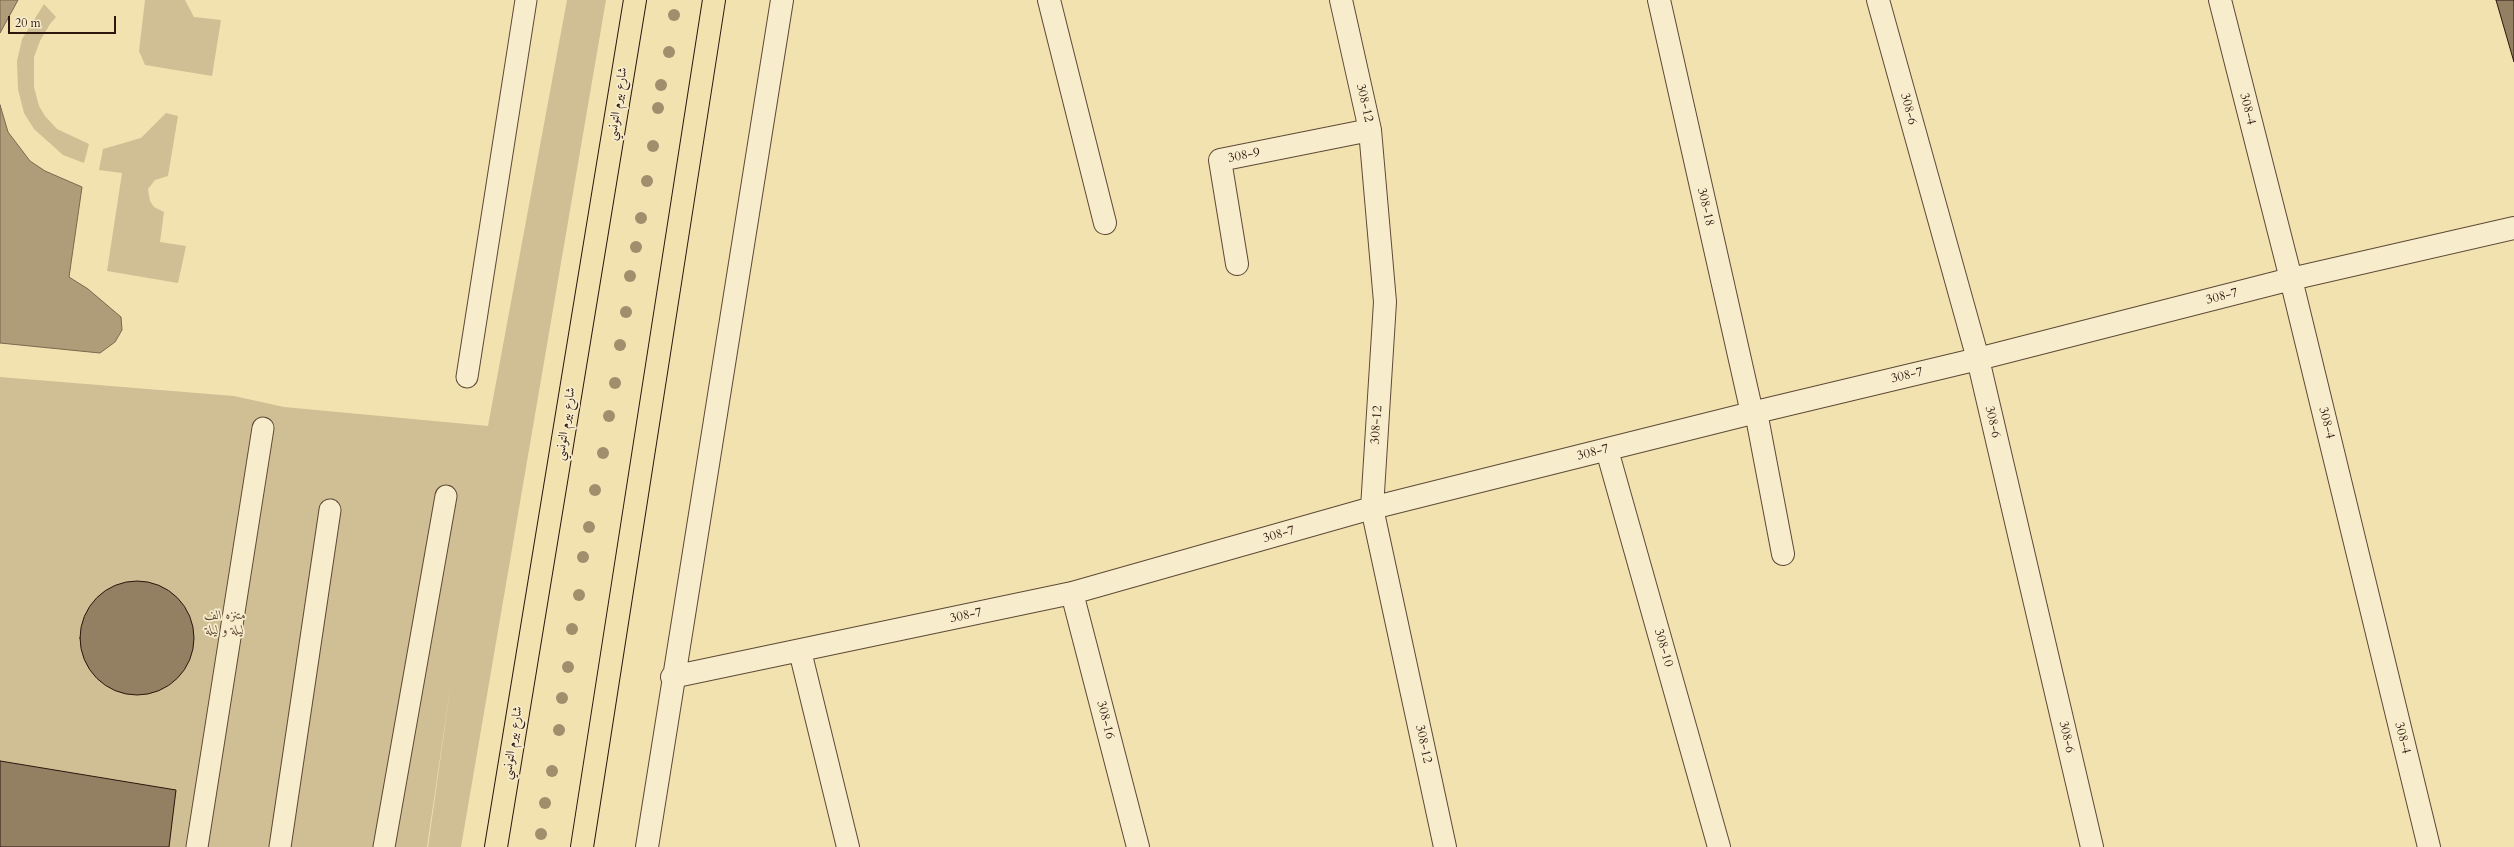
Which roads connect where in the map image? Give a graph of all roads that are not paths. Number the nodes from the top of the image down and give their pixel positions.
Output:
1 (526, 0) edge
2 (635, 0) edge
3 (714, 0) edge
4 (782, 0) edge
5 (1049, 0) edge
6 (1341, 0) edge
7 (1659, 0) edge
8 (1878, 0) edge
9 (2220, 0) edge
10 (1370, 130) junction
11 (1104, 223) dead end
12 (2514, 228) edge
13 (1237, 264) dead end
14 (2291, 279) junction
15 (1978, 359) junction
16 (467, 377) dead end
17 (1754, 412) junction
18 (263, 428) dead end
19 (1607, 450) junction
20 (446, 496) dead end
21 (1372, 508) junction
22 (330, 510) dead end
23 (1783, 554) dead end
24 (1072, 593) junction
25 (800, 651) junction
26 (672, 677) junction
27 (197, 847) edge
28 (280, 847) edge
29 (384, 847) edge
30 (496, 847) edge
31 (582, 847) edge
32 (646, 847) edge
33 (848, 847) edge
34 (1138, 847) edge
35 (1445, 847) edge
36 (1720, 847) edge
37 (2092, 847) edge
38 (2429, 847) edge

1 - 16 lane
2 - 30 main road, شارع بيرم التونسي
3 - 31 main road
4 - 26 street
5 - 11 street
6 - 10 street, 308-12
7 - 17 street, 308-18
8 - 15 street, 308-6
9 - 14 street, 308-4
10 - 13 street, 308-9
10 - 21 street, 308-12
12 - 14 street, 308-7
14 - 15 street, 308-7
14 - 38 street, 308-4
15 - 17 street, 308-7
15 - 37 street, 308-6
17 - 19 street, 308-7
17 - 23 street, 308-18
18 - 27 lane
19 - 21 street, 308-7
19 - 36 street, 308-10
20 - 29 lane
21 - 24 street, 308-7
21 - 35 street, 308-12
22 - 28 lane
24 - 25 street, 308-7
24 - 34 street, 308-16
25 - 26 street, 308-7
25 - 33 street
26 - 32 street

